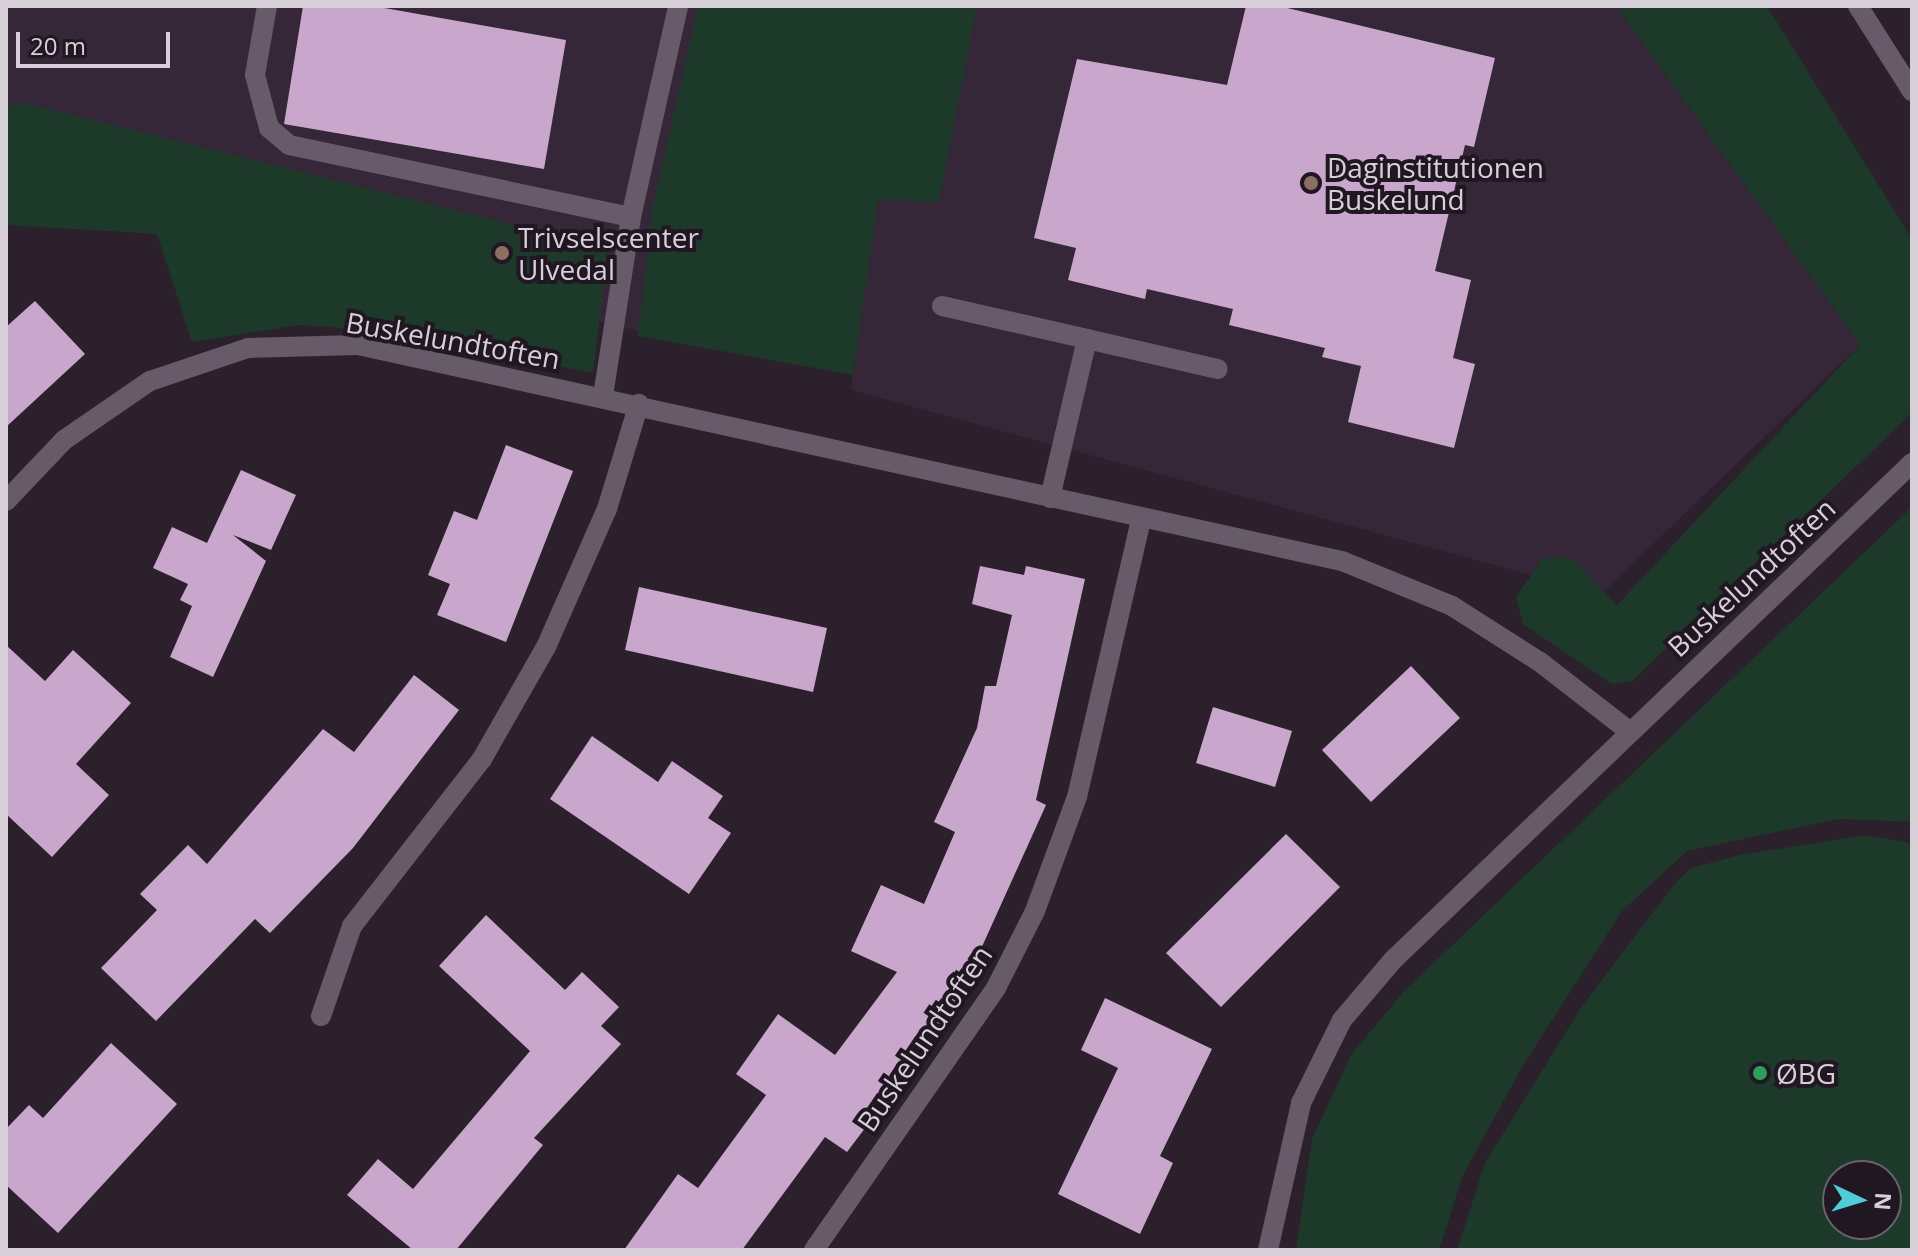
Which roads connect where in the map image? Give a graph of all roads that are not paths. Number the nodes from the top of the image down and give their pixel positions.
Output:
1 (267, 6) edge
2 (678, 6) edge
3 (1858, 6) edge
4 (1912, 91) edge
5 (631, 217) junction
6 (942, 306) dead end
7 (1087, 339) junction
8 (1218, 369) dead end
9 (603, 396) junction
10 (639, 404) junction
11 (1912, 463) edge
12 (1050, 498) junction
13 (6, 501) edge
14 (1141, 519) junction
15 (1629, 731) junction
16 (321, 1016) dead end
17 (814, 1250) edge
18 (1268, 1250) edge

1 - 5 street
2 - 5 street
3 - 4 street
5 - 9 street
6 - 7 street
7 - 8 street
7 - 12 street
9 - 10 street, Buskelundtoften
9 - 13 street, Buskelundtoften
10 - 12 street, Buskelundtoften
10 - 16 street
11 - 15 street, Buskelundtoften
12 - 14 street, Buskelundtoften
14 - 15 street, Buskelundtoften
14 - 17 street, Buskelundtoften
15 - 18 street, Buskelundtoften

